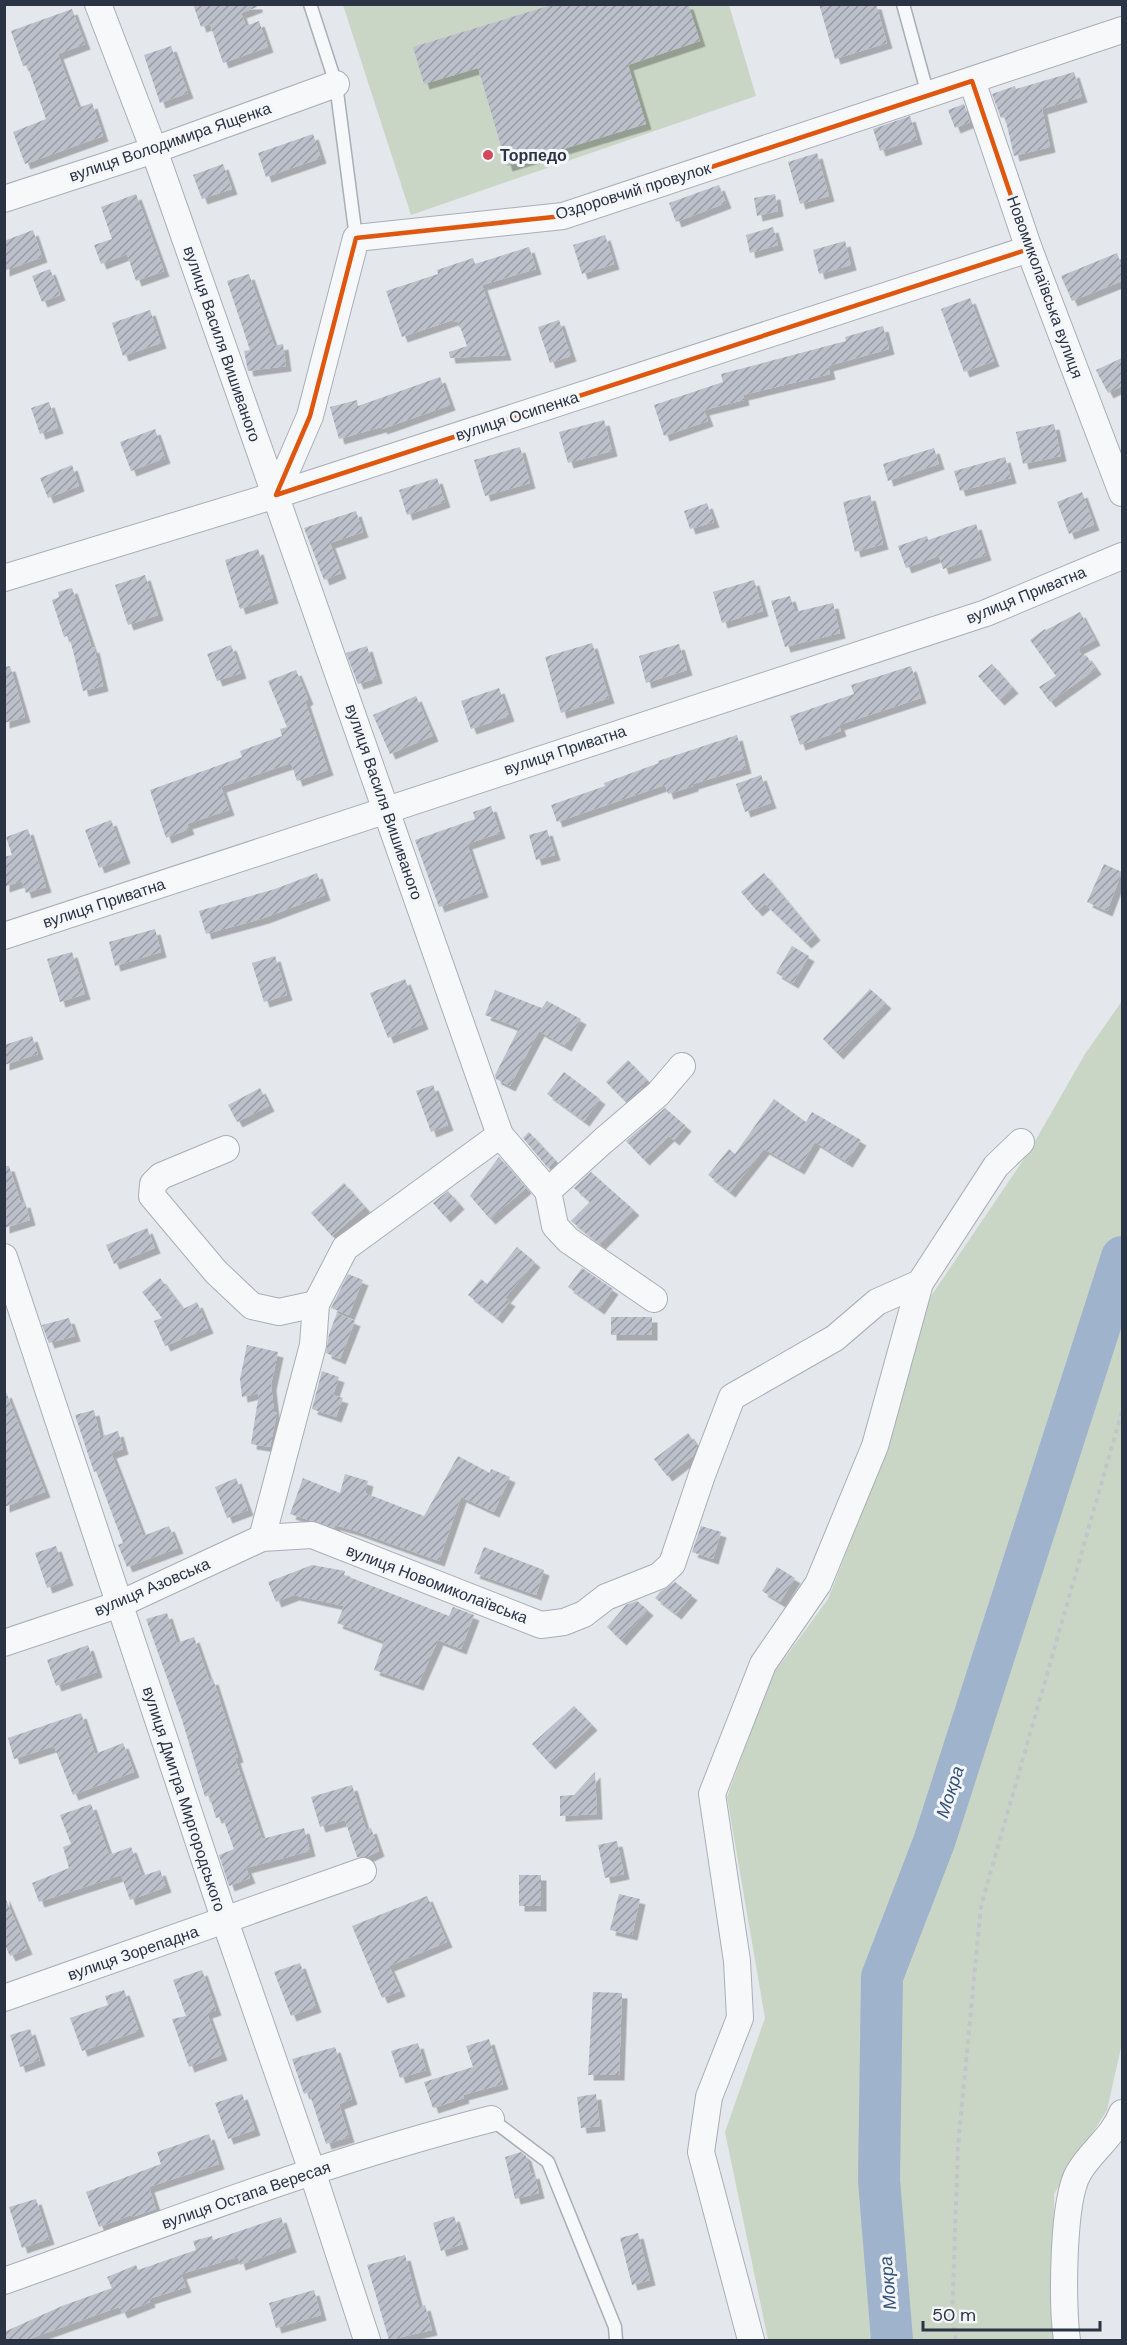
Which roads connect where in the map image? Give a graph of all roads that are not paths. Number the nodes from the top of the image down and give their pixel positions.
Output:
1 (98, 4) edge
2 (310, 4) edge
3 (903, 4) edge
4 (1122, 30) edge
5 (972, 81) junction
6 (336, 84) junction
7 (928, 95) junction
8 (154, 150) junction
9 (4, 199) edge
10 (356, 238) junction
11 (1029, 249) junction
12 (1122, 493) edge
13 (276, 495) junction
14 (1122, 556) edge
15 (4, 578) edge
16 (386, 809) junction
17 (4, 936) edge
18 (682, 1066) dead end
19 (500, 1135) junction
20 (1021, 1142) dead end
21 (226, 1149) dead end
22 (548, 1191) junction
23 (4, 1257) edge
24 (921, 1283) junction
25 (10, 1287) edge
26 (654, 1299) dead end
27 (316, 1304) junction
28 (262, 1538) junction
29 (120, 1604) junction
30 (4, 1642) edge
31 (363, 1871) dead end
32 (225, 1921) junction
33 (4, 1998) edge
34 (1122, 2113) edge
35 (491, 2119) joint
36 (312, 2171) junction
37 (4, 2281) edge
38 (367, 2340) edge
39 (616, 2340) edge
40 (751, 2340) edge
41 (1067, 2340) edge

1 - 8 street, вулиця Василя Вишиваного
2 - 6 lane
3 - 7 lane
4 - 5 street, Оздоровчий провулок
5 - 7 street, Оздоровчий провулок
5 - 11 street, Новомиколаївська вулиця
6 - 8 street, вулиця Володимира Ященка
6 - 10 lane
7 - 10 street, Оздоровчий провулок
8 - 9 street, вулиця Володимира Ященка
8 - 13 street, вулиця Василя Вишиваного
10 - 13 street
11 - 12 street, Новомиколаївська вулиця
11 - 13 street, вулиця Осипенка
13 - 15 street, вулиця Осипенка
13 - 16 street, вулиця Василя Вишиваного
14 - 16 street, вулиця Приватна
16 - 17 street, вулиця Приватна
16 - 19 street, вулиця Василя Вишиваного
18 - 22 street
19 - 22 street
19 - 27 street
20 - 24 street
21 - 27 street
22 - 26 street
23 - 25 street, вулиця Дмитра Миргородського
24 - 28 street, вулиця Новомиколаївська
24 - 40 street
25 - 29 street, вулиця Дмитра Миргородського
27 - 28 street
28 - 29 street, вулиця Азовська
29 - 30 street, вулиця Азовська
29 - 32 street, вулиця Дмитра Миргородського
31 - 32 street, вулиця Зорепадна
32 - 33 street, вулиця Зорепадна
32 - 36 street, вулиця Дмитра Миргородського
34 - 41 street
35 - 36 street, вулиця Остапа Вересая
35 - 39 lane
36 - 37 street, вулиця Остапа Вересая
36 - 38 street, вулиця Дмитра Миргородського

